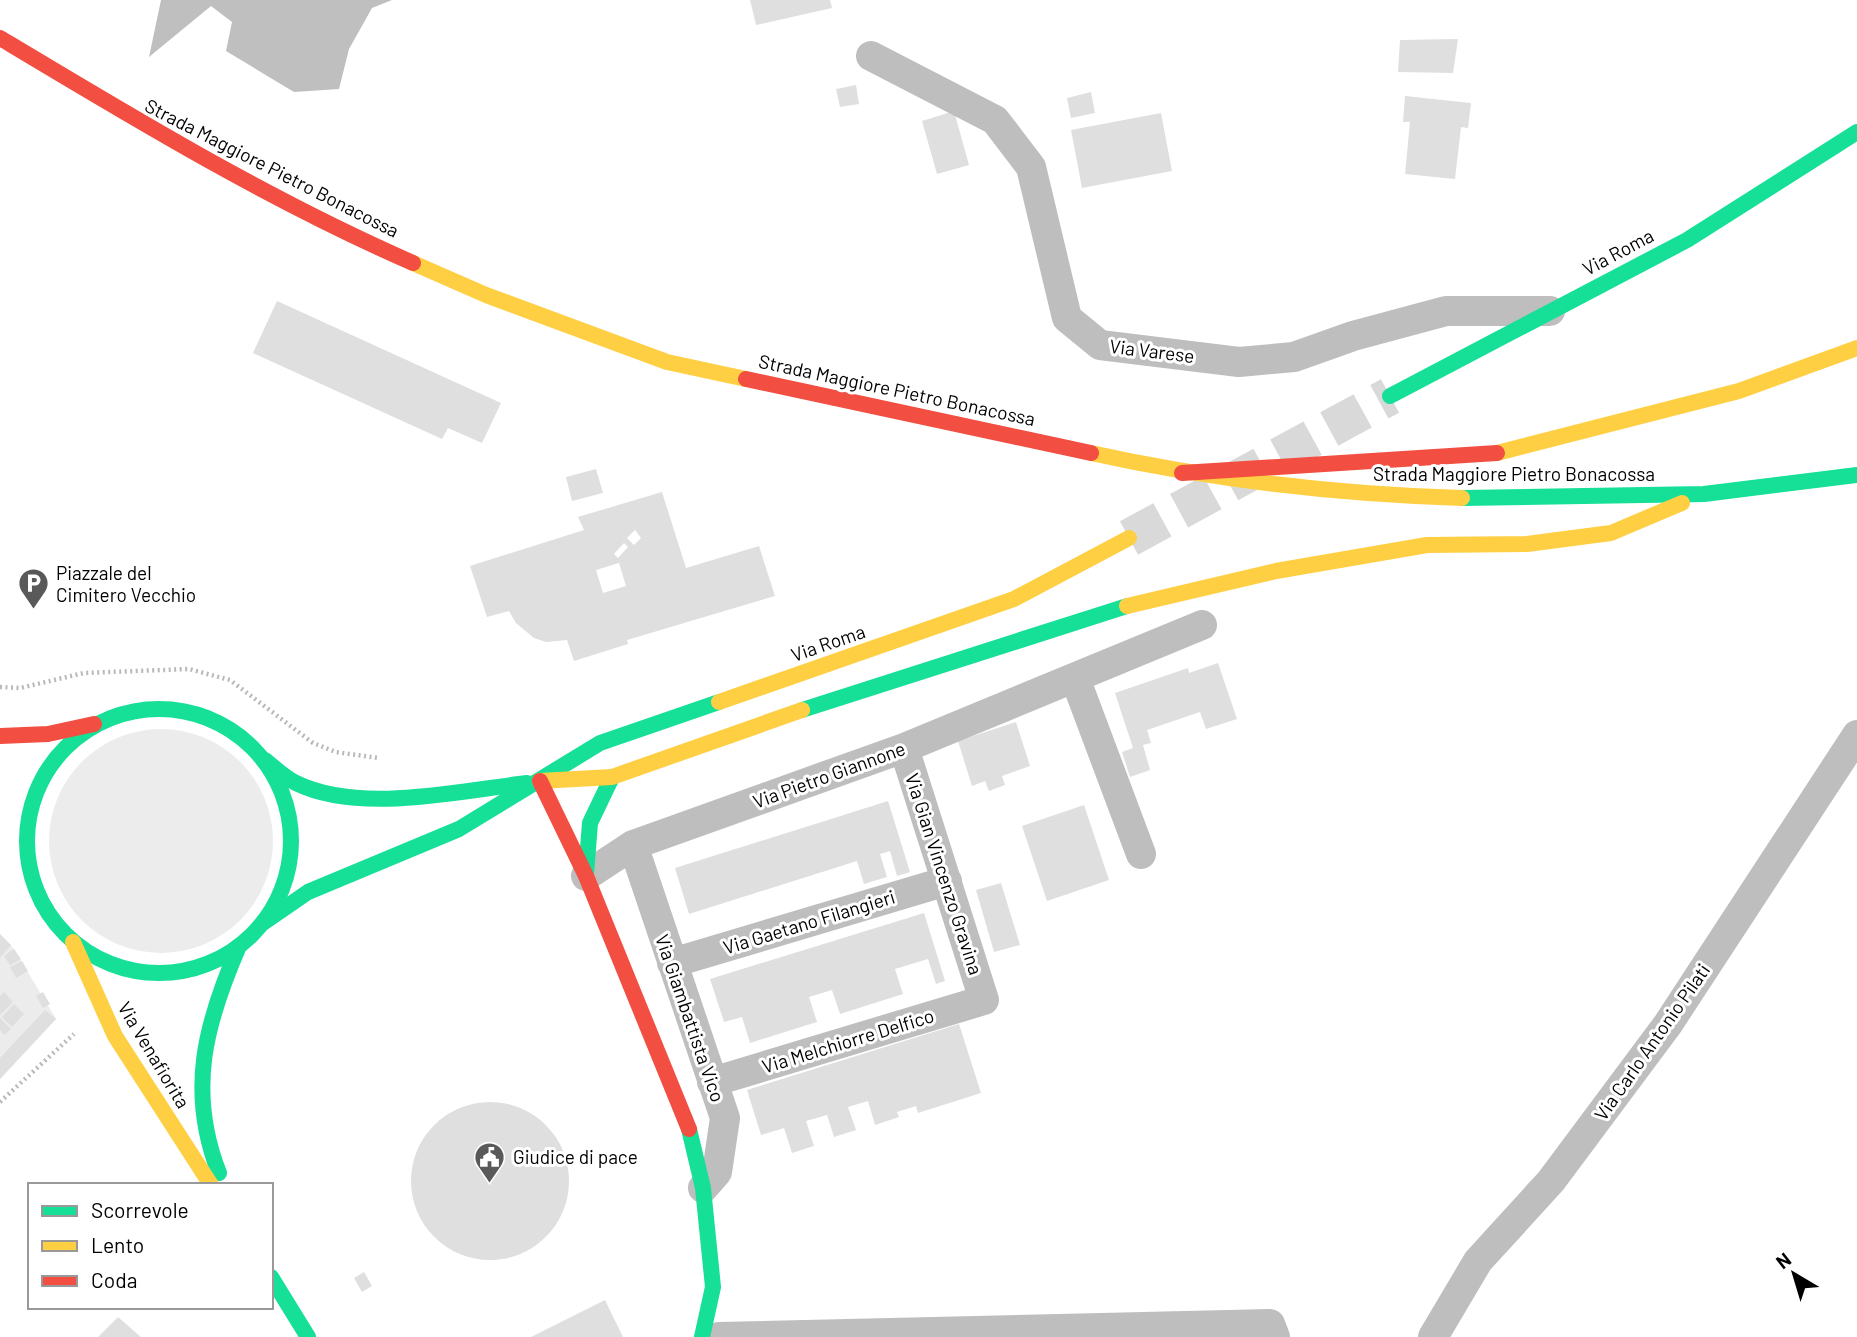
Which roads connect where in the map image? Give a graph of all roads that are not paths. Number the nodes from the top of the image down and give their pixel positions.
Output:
1 (0, 38) edge
2 (871, 56) dead end
3 (1857, 132) edge
4 (1551, 311) junction
5 (1857, 348) edge
6 (1390, 396) tunnel mouth
7 (1182, 473) junction
8 (1857, 475) edge
9 (1704, 494) junction
10 (1129, 538) tunnel mouth
11 (1202, 625) dead end
12 (1075, 678) junction
13 (99, 723) junction
14 (1857, 735) edge
15 (0, 736) edge
16 (904, 748) junction
17 (264, 759) junction
18 (612, 778) junction
19 (540, 781) junction
20 (633, 845) junction
21 (1141, 854) dead end
22 (15, 868) dead end
23 (586, 876) junction
24 (947, 881) junction
25 (44, 906) junction
26 (263, 923) junction
27 (73, 942) junction
28 (239, 946) junction
29 (672, 963) junction
30 (984, 1000) joint
31 (712, 1082) junction
32 (210, 1183) edge
33 (223, 1183) edge
34 (703, 1188) junction
35 (273, 1280) edge
36 (308, 1337) edge
37 (702, 1337) edge
38 (719, 1337) edge
39 (1275, 1337) edge
40 (1433, 1337) edge

1 - 7 main road, Strada Maggiore Pietro Bonacossa
2 - 4 street, Via Varese
3 - 4 main road, Via Roma
4 - 6 main road, Via Roma
5 - 7 main road
7 - 9 main road, Strada Maggiore Pietro Bonacossa
8 - 9 main road, Strada Maggiore Pietro Bonacossa
9 - 18 main road
10 - 19 main road, Via Roma
11 - 12 street, Via Pietro Giannone
12 - 16 street, Via Pietro Giannone
12 - 21 street
13 - 15 main road
13 - 17 main road
13 - 25 main road
14 - 40 street, Via Carlo Antonio Pilati
16 - 20 street, Via Pietro Giannone
16 - 24 street, Via Gian Vincenzo Gravina
17 - 19 main road, Via Roma
17 - 26 main road
18 - 19 main road
18 - 23 main road, Via Giambattista Vico
19 - 23 main road, Via Giambattista Vico
19 - 26 main road, Via Roma
20 - 23 street, Via Pietro Giannone
20 - 29 street, Via Giambattista Vico
22 - 25 main road
23 - 34 main road, Via Giambattista Vico
24 - 29 street, Via Gaetano Filangieri
24 - 30 street, Via Gian Vincenzo Gravina
25 - 27 main road
26 - 28 main road
27 - 28 main road
27 - 32 main road, Via Venafiorita
28 - 33 main road, Via Venafiorita
29 - 31 street, Via Giambattista Vico
30 - 31 street, Via Melchiorre Delfico
31 - 34 street, Via Giambattista Vico
34 - 37 main road, Via Giambattista Vico
35 - 36 main road
38 - 39 street

